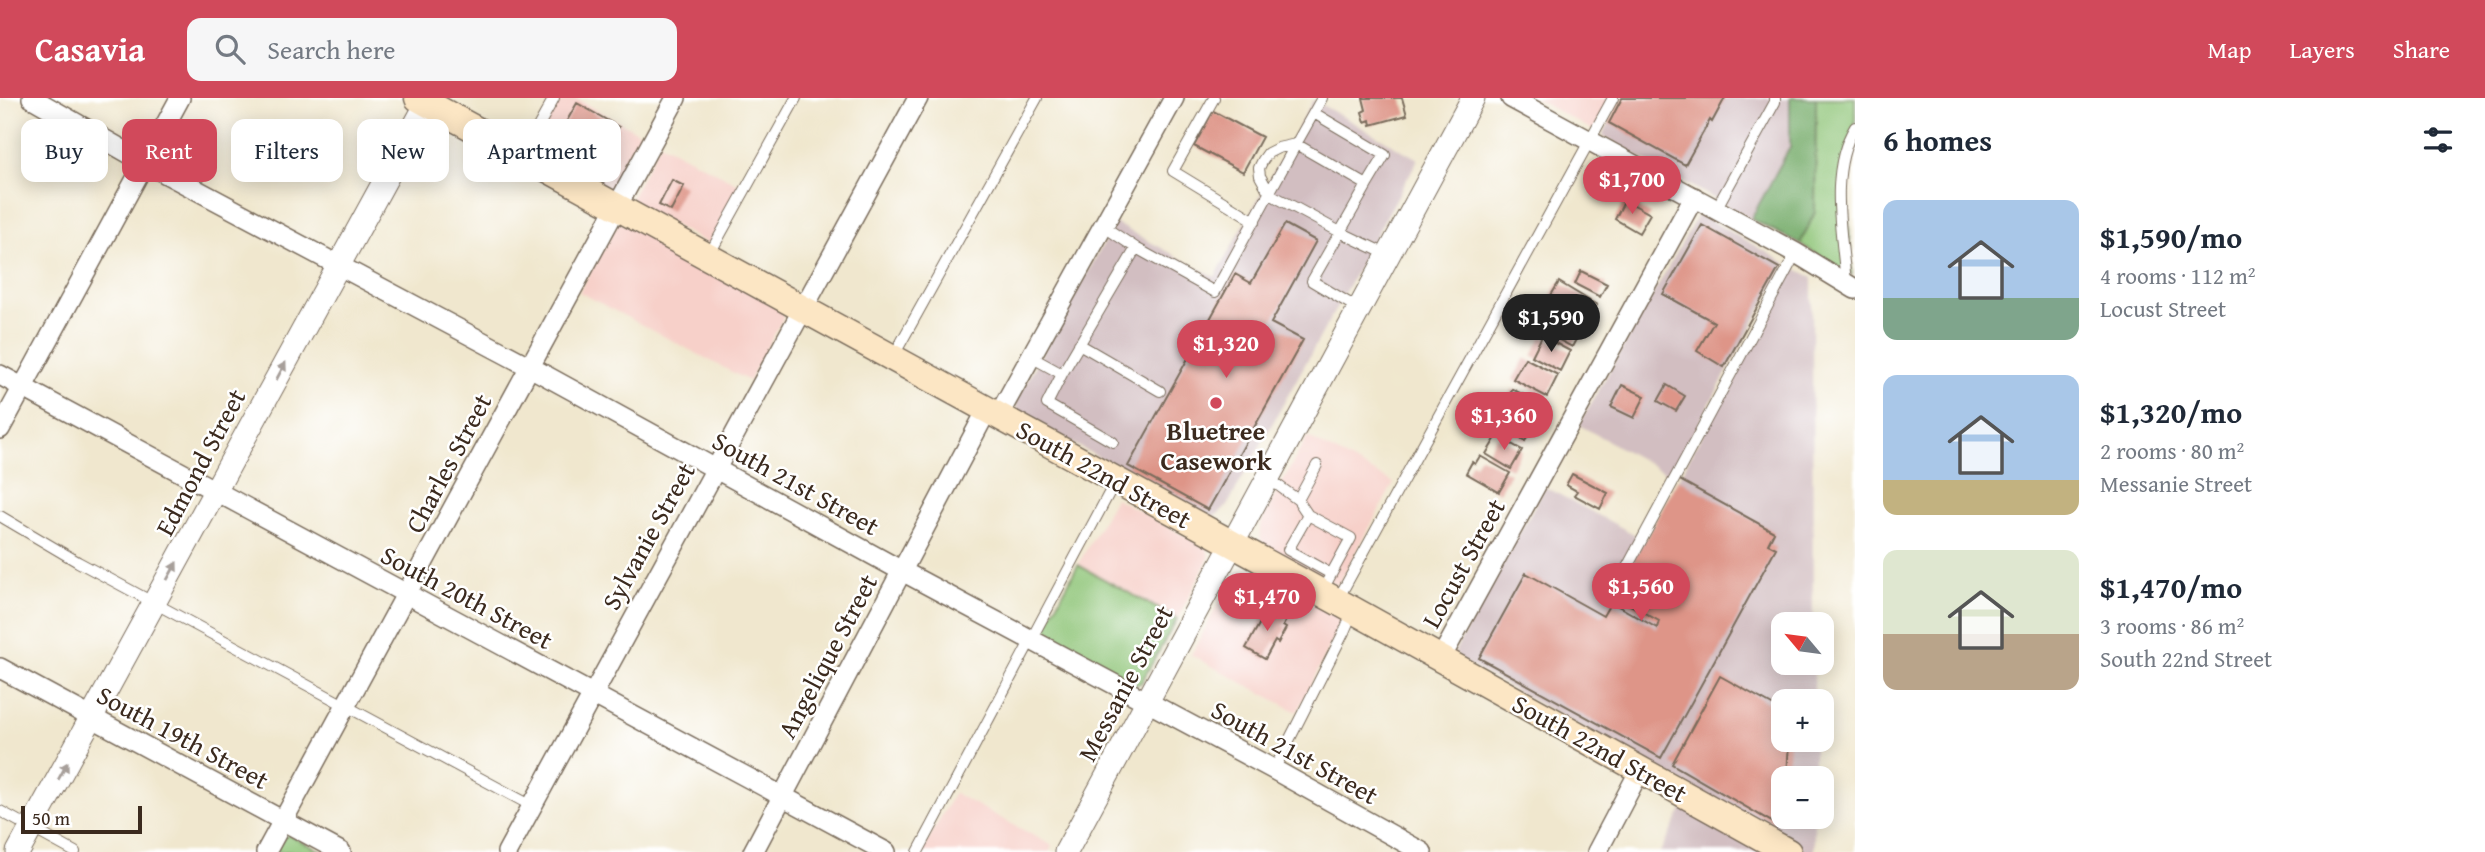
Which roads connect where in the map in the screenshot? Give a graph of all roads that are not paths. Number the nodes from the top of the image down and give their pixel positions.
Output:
1 (32, 98) edge
2 (180, 98) edge
3 (554, 98) edge
4 (676, 98) edge
5 (796, 98) edge
6 (918, 98) edge
7 (1037, 98) edge
8 (1174, 98) edge
9 (1214, 98) edge
10 (1322, 98) edge
11 (1473, 98) edge
12 (1511, 98) edge
13 (1613, 98) edge
14 (1775, 98) edge
15 (425, 100) edge
16 (1314, 113) junction
17 (168, 119) edge
18 (542, 119) edge
19 (463, 121) edge
20 (1855, 127) edge
21 (1590, 141) junction
22 (1296, 144) junction
23 (122, 149) edge
24 (133, 182) edge
25 (182, 182) edge
26 (575, 182) edge
27 (1367, 185) junction
28 (1270, 194) junction
29 (1695, 197) junction
30 (617, 205) junction
31 (1716, 209) junction
32 (1255, 221) junction
33 (1103, 226) junction
34 (1340, 232) junction
35 (1136, 248) junction
36 (1796, 253) junction
37 (1388, 255) junction
38 (709, 256) junction
39 (338, 265) junction
40 (1851, 286) edge
41 (802, 308) junction
42 (1359, 309) junction
43 (1079, 344) junction
44 (1031, 356) junction
45 (892, 358) junction
46 (530, 367) junction
47 (1062, 374) junction
48 (0, 375) edge
49 (22, 387) junction
50 (1160, 391) dead end
51 (992, 413) junction
52 (0, 429) edge
53 (1113, 442) dead end
54 (1317, 465) dead end
55 (715, 468) junction
56 (1268, 478) junction
57 (1116, 480) junction
58 (216, 491) junction
59 (1298, 500) junction
60 (1308, 514) junction
61 (0, 516) edge
62 (1232, 545) junction
63 (902, 571) junction
64 (1618, 584) dead end
65 (406, 594) junction
66 (1335, 594) junction
67 (155, 602) junction
68 (1030, 639) junction
69 (1440, 660) junction
70 (0, 668) edge
71 (592, 694) junction
72 (1147, 702) junction
73 (346, 704) junction
74 (92, 718) junction
75 (1271, 768) junction
76 (1640, 770) junction
77 (783, 797) junction
78 (532, 806) junction
79 (0, 811) edge
80 (283, 821) junction
81 (31, 828) junction
82 (18, 852) edge
83 (75, 852) edge
84 (266, 852) edge
85 (341, 852) edge
86 (507, 852) edge
87 (753, 852) edge
88 (887, 852) edge
89 (918, 852) edge
90 (1068, 852) edge
91 (1422, 852) edge
92 (1597, 852) edge
93 (1788, 852) edge

1 - 23 street, South 21st Street
2 - 17 street
3 - 18 lane
4 - 30 street, Charles Street
5 - 38 lane
6 - 41 street, Sylvanie Street
7 - 45 lane
8 - 33 street, Angelique Street
9 - 32 lane
10 - 16 lane
11 - 37 street, Messanie Street
12 - 21 street
13 - 21 lane
14 - 31 lane
15 - 19 main road, South 22nd Street
15 - 39 street, Edmond Street
16 - 22 lane
16 - 27 lane
20 - 40 lane
21 - 29 street
21 - 66 lane
22 - 27 lane
22 - 28 lane
22 - 28 lane
24 - 49 street
25 - 39 street, South 21st Street
26 - 30 main road, South 22nd Street
27 - 34 lane
28 - 32 lane
28 - 34 lane
29 - 31 street
29 - 69 street, Locust Street
30 - 38 main road, South 22nd Street
30 - 46 street, Charles Street
31 - 36 street
32 - 35 lane
33 - 35 lane
33 - 44 street, Angelique Street
34 - 37 lane
34 - 42 lane
35 - 43 lane
36 - 40 street
36 - 64 lane
37 - 42 street, Messanie Street
38 - 41 main road, South 22nd Street
39 - 46 street, South 21st Street
58 -> 39 street, Edmond Street
41 - 45 main road, South 22nd Street
41 - 55 street, Sylvanie Street
42 - 56 street, Messanie Street
43 - 47 lane
43 - 50 lane
44 - 47 lane
44 - 51 street, Angelique Street
45 - 51 main road, South 22nd Street
46 - 55 street, South 21st Street
46 - 65 street, Charles Street
47 - 53 lane
48 - 49 street, South 20th Street
49 - 52 street
49 - 58 street, South 20th Street
51 - 57 main road, South 22nd Street
51 - 63 street, Angelique Street
54 - 59 lane
55 - 63 street, South 21st Street
55 - 71 street, Sylvanie Street
56 - 59 lane
56 - 62 street, Messanie Street
57 - 62 main road, South 22nd Street
57 - 68 lane
58 - 65 street, South 20th Street
67 -> 58 street, Edmond Street
59 - 60 lane
60 - 66 lane
60 - 66 lane
61 - 67 lane
62 - 66 main road, South 22nd Street
62 - 72 street, Messanie Street
63 - 68 street, South 21st Street
63 - 77 street, Angelique Street
65 - 71 street, South 20th Street
65 - 73 street, Charles Street
66 - 69 main road, South 22nd Street
66 - 75 lane
67 - 73 lane
67 - 74 street, Edmond Street
68 - 72 street, South 21st Street
68 - 89 lane
69 - 76 main road, South 22nd Street
70 - 74 street, South 19th Street
71 - 77 street, South 20th Street
71 - 78 street, Sylvanie Street
72 - 75 street, South 21st Street
72 - 90 street, Messanie Street
73 - 78 lane
73 - 80 street, Charles Street
74 - 80 street, South 19th Street
81 -> 74 street, Edmond Street
75 - 91 street, South 21st Street
76 - 92 street
76 - 93 main road, South 22nd Street
77 - 87 street, Angelique Street
77 - 88 street, South 20th Street
78 - 86 street, Sylvanie Street
79 - 81 lane
80 - 84 street, Charles Street
80 - 85 street, South 19th Street
81 - 82 street, Edmond Street
81 - 83 lane

